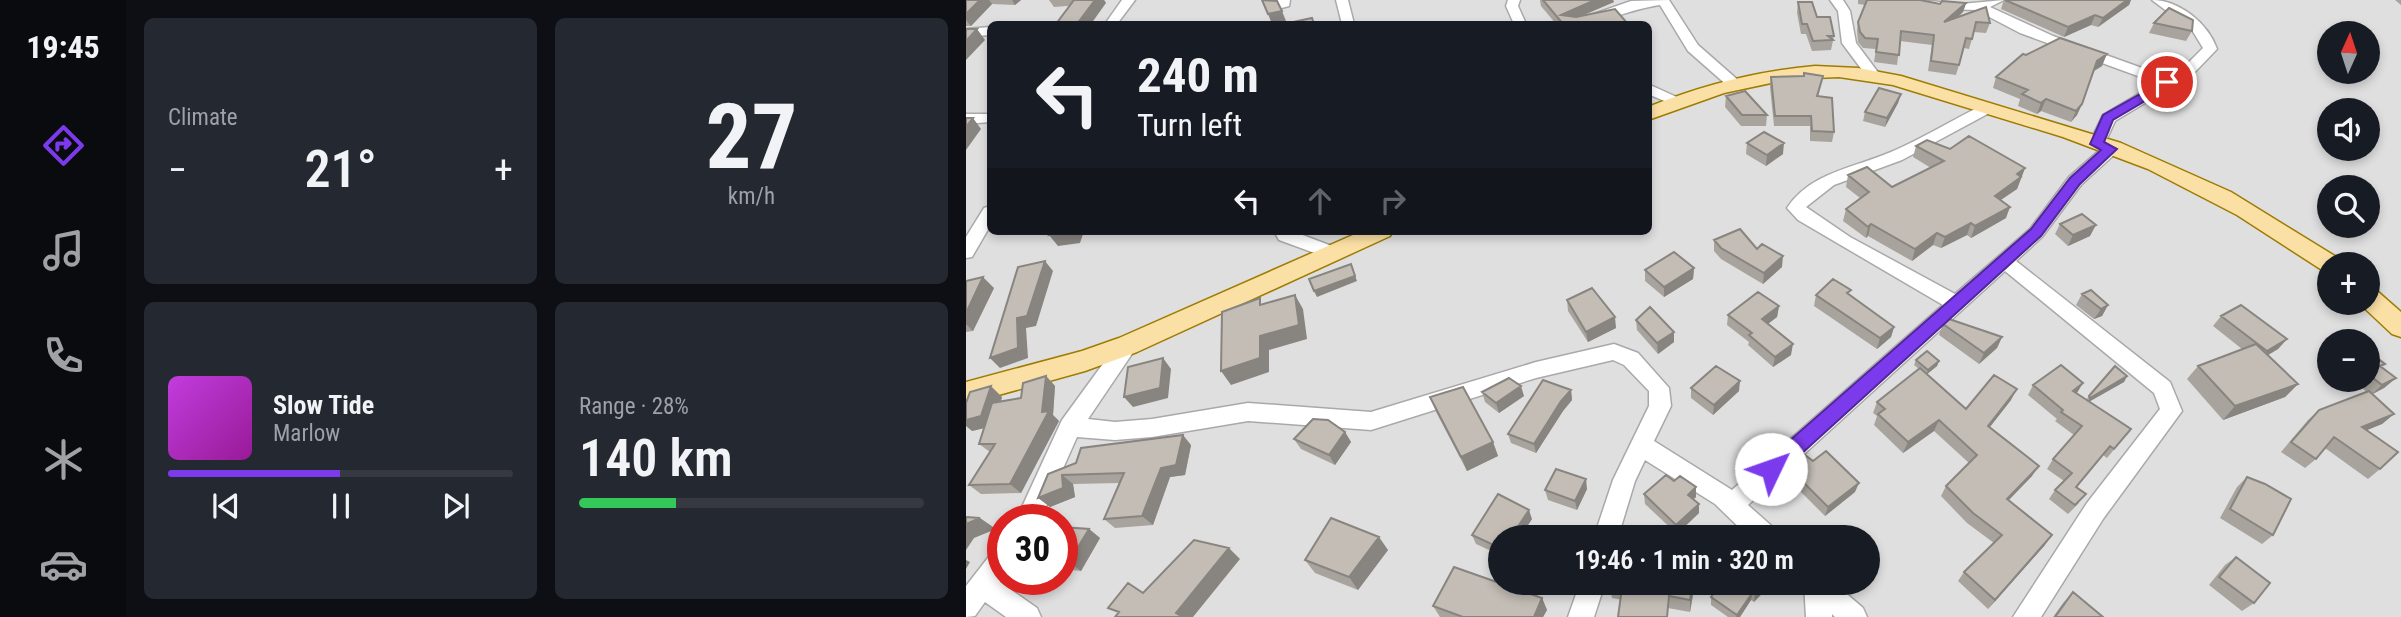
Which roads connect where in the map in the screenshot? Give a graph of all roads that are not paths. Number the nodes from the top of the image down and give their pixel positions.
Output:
1 (1129, 0) edge
2 (1342, 0) edge
3 (1514, 0) edge
4 (1663, 0) edge
5 (1924, 0) edge
6 (1998, 0) edge
7 (2158, 0) edge
8 (1841, 1) edge
9 (1980, 7) junction
10 (1592, 19) edge
11 (1113, 21) edge
12 (1347, 21) edge
13 (1519, 21) edge
14 (987, 32) edge
15 (966, 33) edge
16 (1874, 75) junction
17 (2167, 82) junction
18 (1734, 84) junction
19 (1652, 90) edge
20 (1676, 102) junction
21 (1988, 108) junction
22 (1652, 112) edge
23 (987, 117) edge
24 (966, 119) edge
25 (2104, 146) junction
26 (987, 217) edge
27 (1285, 235) edge
28 (1372, 235) edge
29 (966, 252) edge
30 (1331, 253) junction
31 (2317, 255) edge
32 (2004, 261) junction
33 (1955, 303) junction
34 (2380, 308) edge
35 (2401, 327) edge
36 (1128, 345) junction
37 (966, 393) edge
38 (1070, 427) junction
39 (1641, 445) junction
40 (1036, 504) edge
41 (1732, 505) junction
42 (1610, 525) edge
43 (1753, 525) edge
44 (987, 579) edge
45 (982, 585) junction
46 (1588, 595) edge
47 (1818, 595) edge
48 (1829, 595) edge
49 (966, 607) edge
50 (1028, 617) edge
51 (1581, 617) edge
52 (1819, 617) edge
53 (1854, 617) edge
54 (2026, 617) edge

1 - 11 street
2 - 12 street
3 - 13 street
4 - 10 street
4 - 18 street
5 - 9 street
6 - 9 street
7 - 17 street
8 - 16 street
9 - 17 street
14 - 15 street
16 - 18 main road
16 - 21 main road
17 - 25 street
18 - 20 main road
19 - 20 street
20 - 22 main road
21 - 25 main road
21 - 33 street
23 - 24 street
25 - 31 main road
25 - 32 street
26 - 29 street
27 - 30 street
28 - 30 main road
30 - 36 main road
32 - 33 street
32 - 54 street
33 - 41 street
34 - 35 main road
36 - 37 main road
36 - 38 street
38 - 39 street
38 - 40 street
39 - 41 street
39 - 42 street
41 - 43 street
44 - 45 street
45 - 49 street
45 - 50 street
46 - 51 street
47 - 52 street
48 - 53 street

